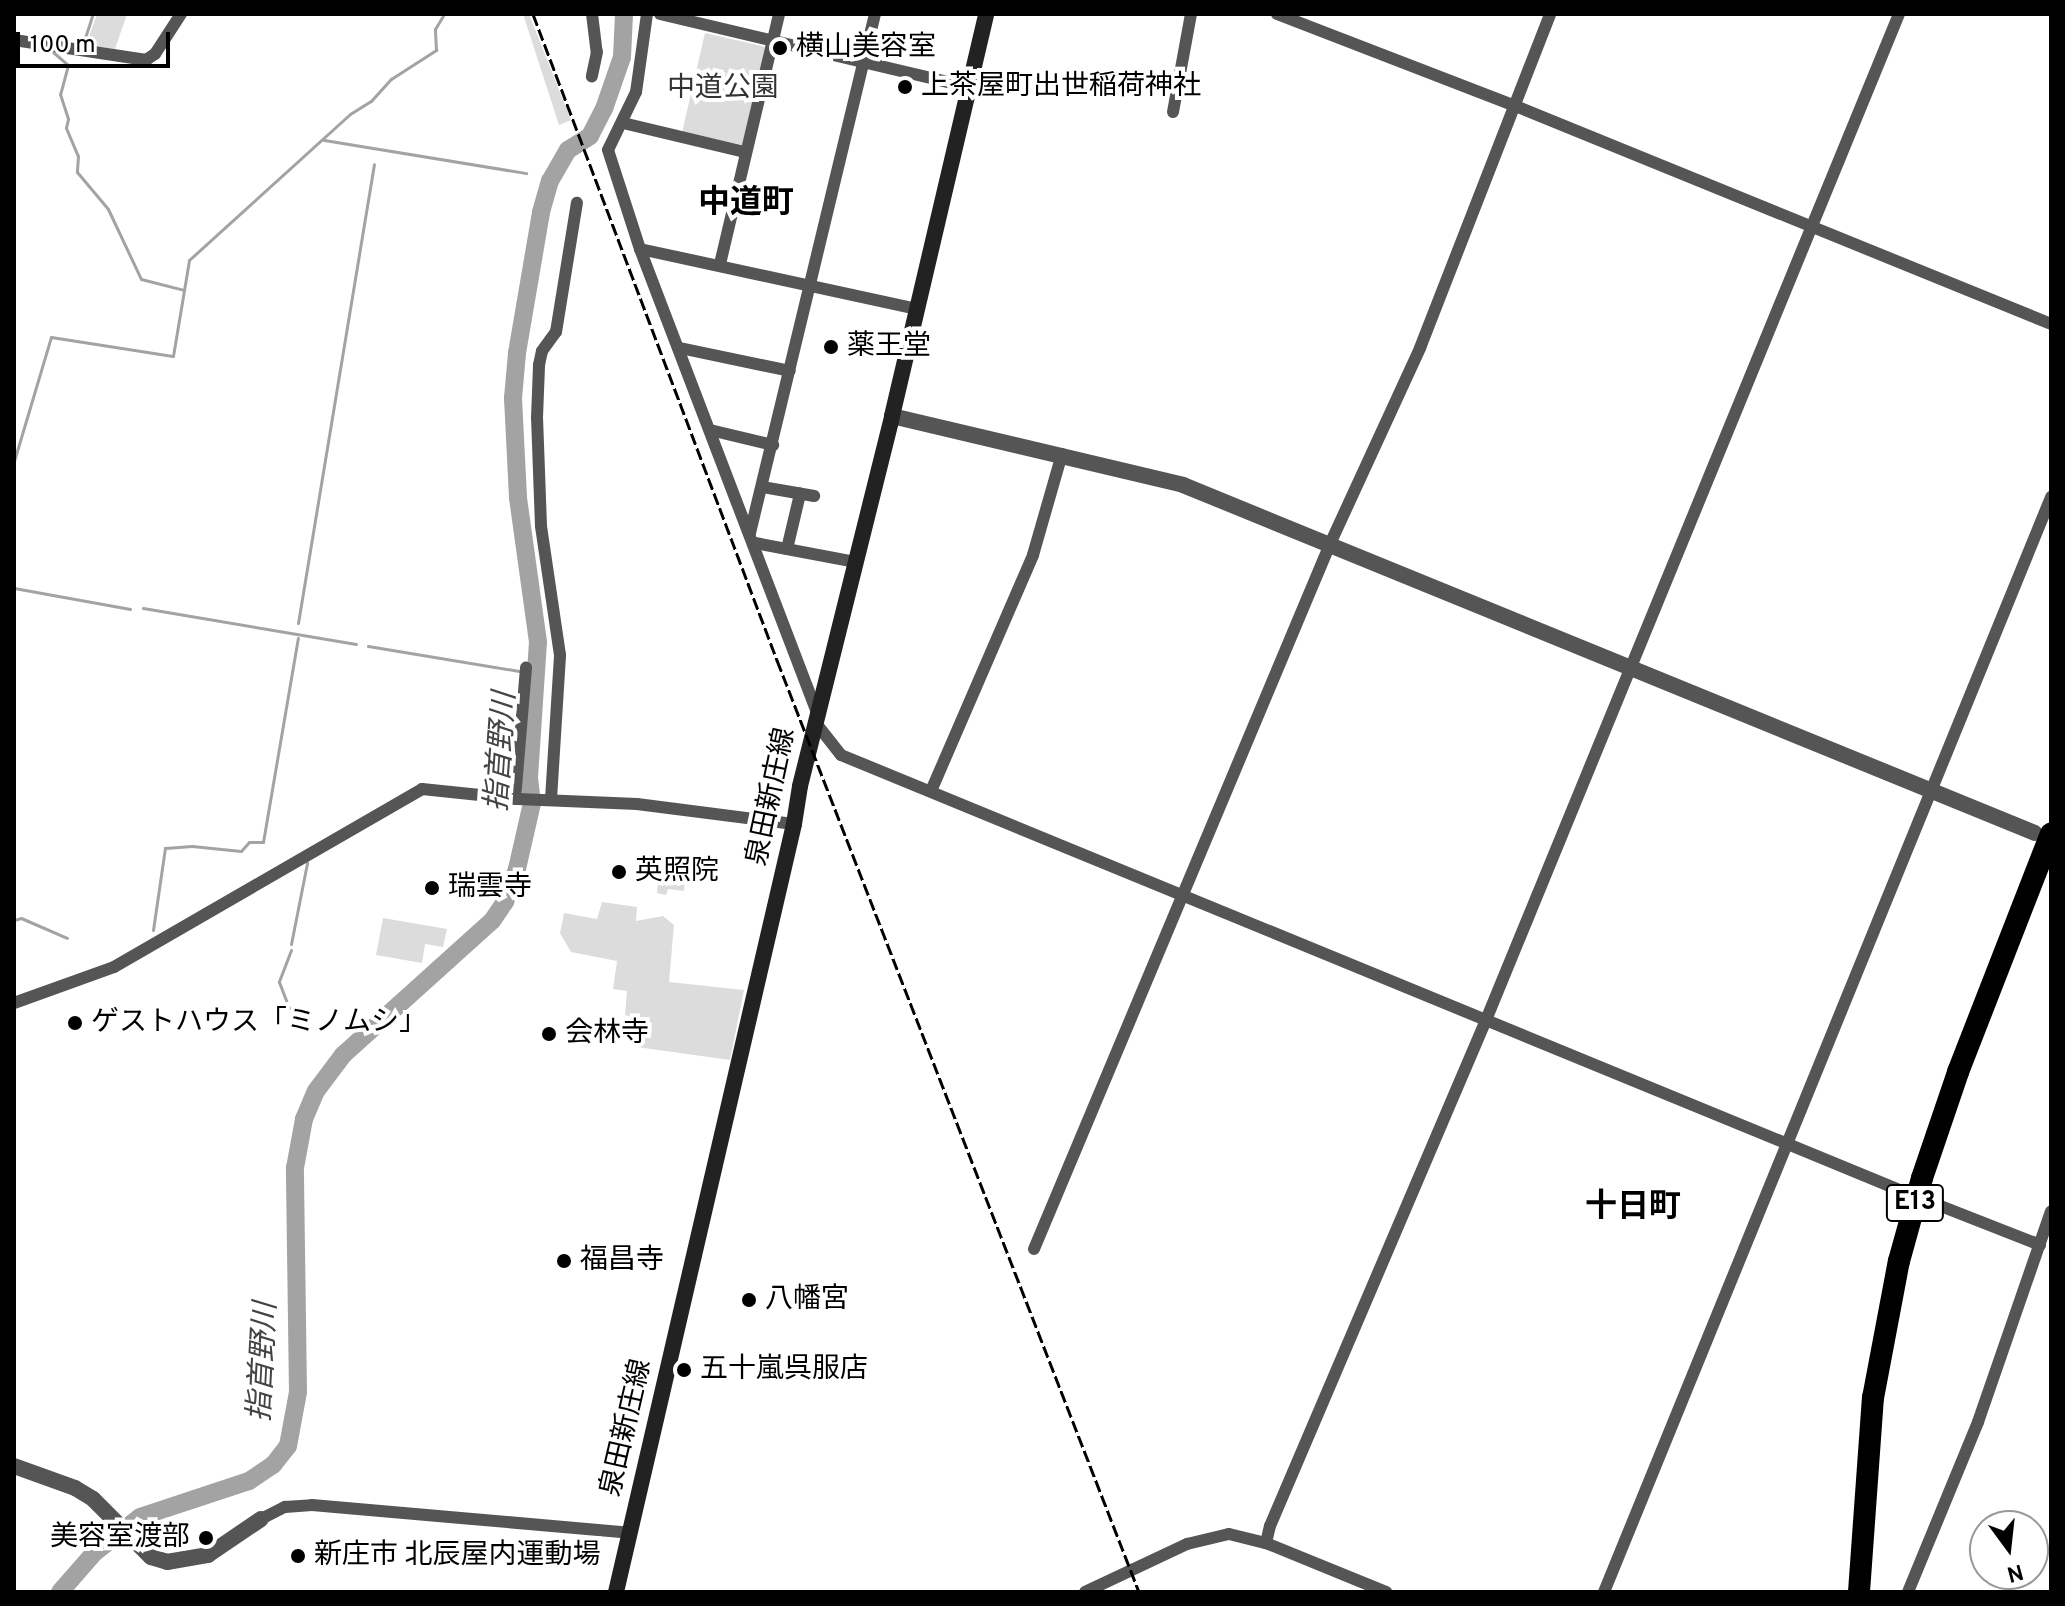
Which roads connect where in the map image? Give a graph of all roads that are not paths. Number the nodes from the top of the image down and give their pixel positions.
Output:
1 (181, 14) edge
2 (592, 14) edge
3 (647, 14) edge
4 (660, 14) edge
5 (779, 14) edge
6 (875, 14) edge
7 (986, 14) edge
8 (1191, 14) edge
9 (1277, 14) edge
10 (1550, 14) edge
11 (1899, 14) edge
12 (14, 40) edge
13 (773, 41) junction
14 (863, 62) junction
15 (592, 76) dead end
16 (969, 87) junction
17 (1513, 105) junction
18 (1173, 112) dead end
19 (623, 123) junction
20 (745, 152) junction
21 (577, 203) dead end
22 (1812, 228) junction
23 (640, 249) junction
24 (720, 264) junction
25 (812, 285) junction
26 (918, 309) junction
27 (2051, 324) edge
28 (680, 348) junction
29 (790, 371) junction
30 (892, 416) junction
31 (710, 430) junction
32 (773, 445) junction
33 (1062, 454) junction
34 (762, 487) junction
35 (800, 494) junction
36 (814, 496) dead end
37 (2051, 497) edge
38 (752, 538) junction
39 (1330, 544) junction
40 (787, 549) junction
41 (856, 562) junction
42 (526, 667) dead end
43 (1629, 668) junction
44 (816, 718) junction
45 (931, 791) junction
46 (1930, 792) junction
47 (516, 799) junction
48 (551, 799) junction
49 (794, 824) junction
50 (2043, 833) edge
51 (1182, 897) junction
52 (14, 1003) edge
53 (1486, 1020) junction
54 (1784, 1144) junction
55 (1897, 1189) dead end
56 (1933, 1203) dead end
57 (2051, 1211) edge
58 (2040, 1245) junction
59 (1034, 1249) dead end
60 (14, 1466) edge
61 (261, 1519) joint
62 (630, 1533) junction
63 (1266, 1543) junction
64 (616, 1592) edge
65 (1085, 1592) edge
66 (1386, 1592) edge
67 (1604, 1592) edge
68 (1859, 1592) edge
69 (1908, 1592) edge

1 - 12 street
2 - 15 street
3 - 19 street
4 - 13 street
5 - 13 street
6 - 14 street
7 - 16 main road, 泉田新庄線
8 - 18 street
9 - 17 street
10 - 17 street
11 - 22 street
13 - 14 street
13 - 20 street
14 - 16 street
14 - 25 street
16 - 26 main road, 泉田新庄線
17 - 22 street
17 - 39 street
19 - 20 street
19 - 23 street
20 - 24 street
21 - 48 street
22 - 27 street
22 - 43 street
23 - 24 street
23 - 28 street
24 - 25 street
25 - 26 street
25 - 29 street
26 - 30 main road, 泉田新庄線
28 - 29 street
28 - 31 street
29 - 32 street
30 - 33 street
30 - 41 main road, 泉田新庄線
31 - 32 street
31 - 38 street
32 - 34 street
33 - 39 street
33 - 45 street
34 - 35 street
34 - 38 street
35 - 36 street
35 - 40 street
37 - 46 street
38 - 40 street
38 - 44 street
39 - 43 street
39 - 51 street
40 - 41 street
41 - 44 main road, 泉田新庄線
42 - 47 street
43 - 46 street
43 - 53 street
44 - 45 street
44 - 49 main road, 泉田新庄線
45 - 51 street
46 - 50 street
46 - 54 street
47 - 48 street
47 - 52 street
48 - 49 street
49 - 62 main road, 泉田新庄線
50 - 68 highway, E13
51 - 53 street
51 - 59 street
53 - 54 street
53 - 63 street
54 - 55 street
54 - 67 street
56 - 58 street
57 - 58 street
58 - 69 street
60 - 61 street
61 - 62 street
62 - 64 main road, 泉田新庄線
63 - 65 street
63 - 66 street

